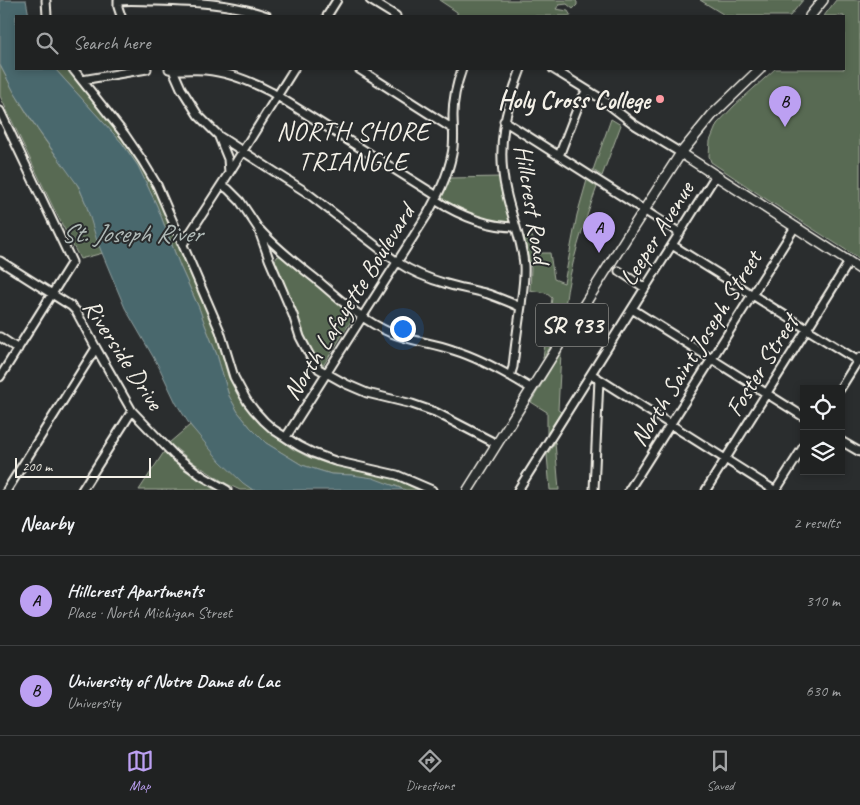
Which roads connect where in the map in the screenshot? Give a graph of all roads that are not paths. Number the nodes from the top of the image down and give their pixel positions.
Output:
1 (46, 0) edge
2 (337, 0) edge
3 (370, 0) edge
4 (823, 0) edge
5 (118, 1) edge
6 (47, 15) edge
7 (121, 15) edge
8 (264, 15) edge
9 (328, 15) edge
10 (394, 15) edge
11 (811, 15) edge
12 (74, 70) edge
13 (140, 70) edge
14 (172, 70) edge
15 (202, 70) edge
16 (293, 70) edge
17 (361, 70) edge
18 (462, 70) edge
19 (521, 70) edge
20 (555, 70) edge
21 (759, 70) edge
22 (82, 80) junction
23 (587, 90) junction
24 (278, 96) junction
25 (0, 112) edge
26 (504, 121) junction
27 (453, 129) junction
28 (218, 136) junction
29 (242, 152) junction
30 (681, 153) junction
31 (559, 156) junction
32 (229, 173) junction
33 (716, 175) junction
34 (222, 185) junction
35 (436, 198) junction
36 (644, 211) junction
37 (516, 227) junction
38 (258, 228) junction
39 (795, 228) junction
40 (680, 233) junction
41 (183, 244) junction
42 (672, 245) junction
43 (0, 261) edge
44 (397, 262) junction
45 (849, 262) junction
46 (860, 269) edge
47 (619, 271) dead end
48 (645, 288) junction
49 (52, 294) junction
50 (752, 294) junction
51 (520, 308) junction
52 (632, 309) junction
53 (362, 317) junction
54 (807, 329) junction
55 (0, 337) edge
56 (96, 348) junction
57 (18, 349) junction
58 (711, 359) junction
59 (859, 360) edge
60 (326, 374) junction
61 (591, 374) junction
62 (510, 376) junction
63 (0, 377) edge
64 (599, 379) junction
65 (843, 385) edge
66 (532, 389) junction
67 (766, 394) junction
68 (132, 411) junction
69 (800, 415) edge
70 (671, 425) junction
71 (286, 438) junction
72 (845, 443) edge
73 (497, 444) junction
74 (800, 452) edge
75 (860, 452) edge
76 (725, 459) junction
77 (7, 490) edge
78 (82, 490) edge
79 (226, 490) edge
80 (432, 490) edge
81 (468, 490) edge
82 (518, 490) edge
83 (594, 490) edge
84 (629, 490) edge
85 (706, 490) edge
86 (775, 490) edge

1 - 6 street
2 - 9 street
3 - 10 street
4 - 11 main road
5 - 7 street
5 - 8 street
12 - 22 street
13 - 22 street
14 - 28 street
15 - 24 street
16 - 24 street
17 - 27 street
18 - 27 street, North Lafayette Boulevard
19 - 26 street, Hillcrest Road
20 - 23 street
21 - 30 main road, SR 933
22 - 41 street
23 - 30 street
23 - 31 street
24 - 29 street
24 - 35 street
25 - 49 street, Riverside Drive
26 - 31 street
26 - 37 street, Hillcrest Road
27 - 35 street, North Lafayette Boulevard
28 - 29 street
28 - 32 street
29 - 32 street
29 - 44 street
30 - 33 main road
30 - 36 main road, SR 933
31 - 36 street
32 - 34 street
33 - 39 main road
33 - 40 street, Leeper Avenue
34 - 38 street
34 - 41 street
35 - 37 street
35 - 44 street, North Lafayette Boulevard
36 - 40 street
36 - 66 main road, SR 933
37 - 51 street, Hillcrest Road
38 - 53 street
38 - 60 street
39 - 45 main road
39 - 50 street, North Saint Joseph Street
40 - 42 street, Leeper Avenue
41 - 71 street
42 - 48 street, Leeper Avenue
42 - 50 street
43 - 49 street
44 - 51 street
44 - 53 street, North Lafayette Boulevard
45 - 46 main road
45 - 54 street, Foster Street
47 - 48 street
48 - 52 street, Leeper Avenue
49 - 56 street, Riverside Drive
49 - 57 street
50 - 54 street
50 - 58 street, North Saint Joseph Street
51 - 62 street, Hillcrest Road
52 - 58 street
52 - 61 street, Leeper Avenue
53 - 60 street, North Lafayette Boulevard
53 - 62 street
54 - 59 street
54 - 67 street, Foster Street
55 - 57 street
56 - 68 street, Riverside Drive
56 - 77 street
57 - 63 street
58 - 67 street
58 - 70 street, North Saint Joseph Street
59 - 65 street
60 - 71 street, North Lafayette Boulevard
60 - 73 street
61 - 64 street
61 - 82 street, Leeper Avenue
62 - 66 street
64 - 70 street
64 - 83 street
66 - 73 main road, SR 933
67 - 69 street
67 - 76 street, Foster Street
68 - 78 street
68 - 79 street, Riverside Drive
70 - 76 street
70 - 84 street, North Saint Joseph Street
71 - 80 street
72 - 75 street
73 - 81 main road, SR 933
74 - 86 street
76 - 85 street, Foster Street
76 - 86 street

